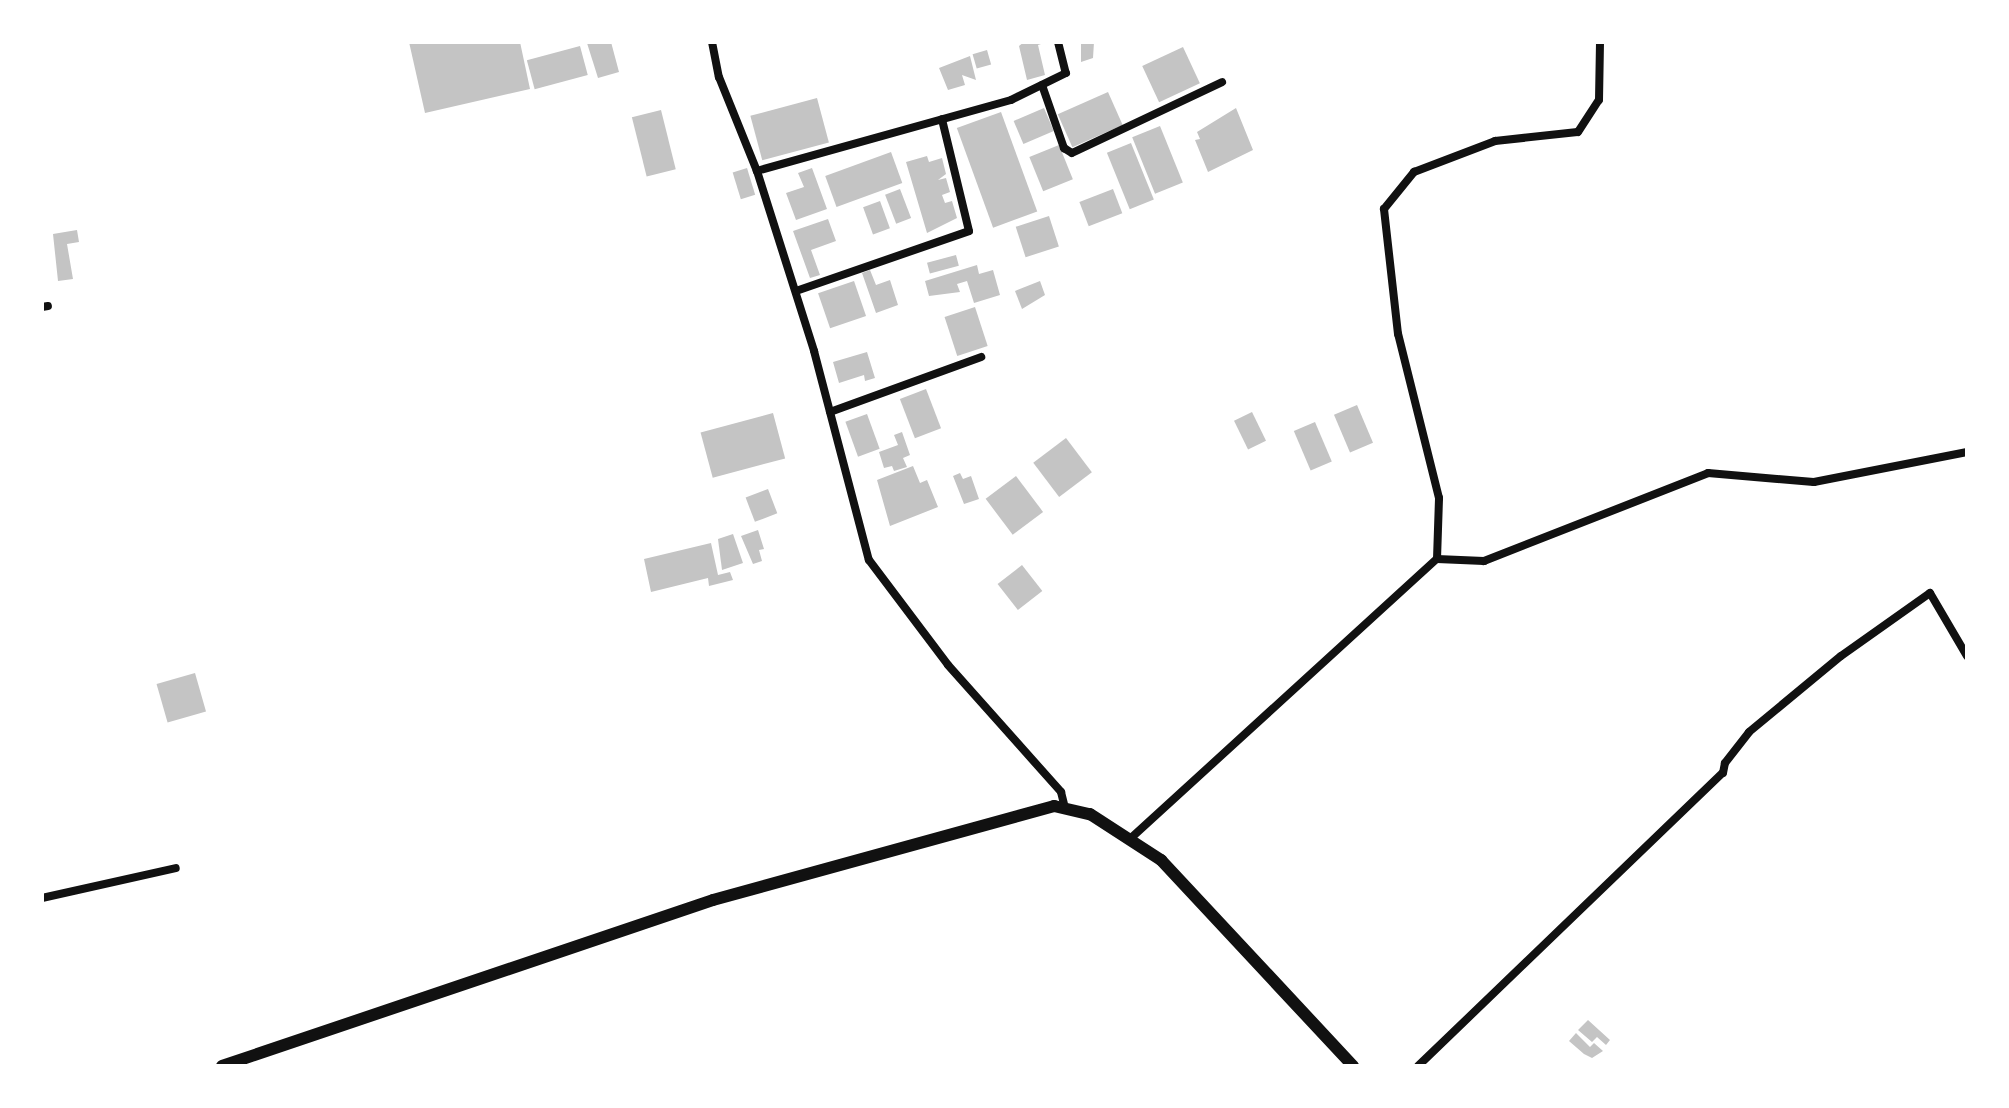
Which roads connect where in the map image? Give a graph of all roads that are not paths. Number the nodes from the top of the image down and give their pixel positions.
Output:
1 (712, 42) edge
2 (1058, 42) edge
3 (1600, 42) edge
4 (1222, 82) dead end
5 (1042, 85) junction
6 (942, 119) junction
7 (757, 171) junction
8 (796, 291) junction
9 (981, 357) dead end
10 (830, 412) junction
11 (1967, 452) edge
12 (1437, 559) junction
13 (1967, 656) edge
14 (1065, 808) junction
15 (1131, 838) junction
16 (176, 868) dead end
17 (42, 898) edge
18 (222, 1066) edge
19 (1353, 1066) edge
20 (1418, 1066) edge

1 - 7 street
2 - 5 street
3 - 12 street
4 - 5 street
5 - 6 street
6 - 7 street
6 - 8 street
7 - 8 street
8 - 10 street
9 - 10 street
10 - 14 street
11 - 12 street
12 - 15 street
13 - 20 street
14 - 15 street
14 - 18 street
15 - 19 street
16 - 17 street

